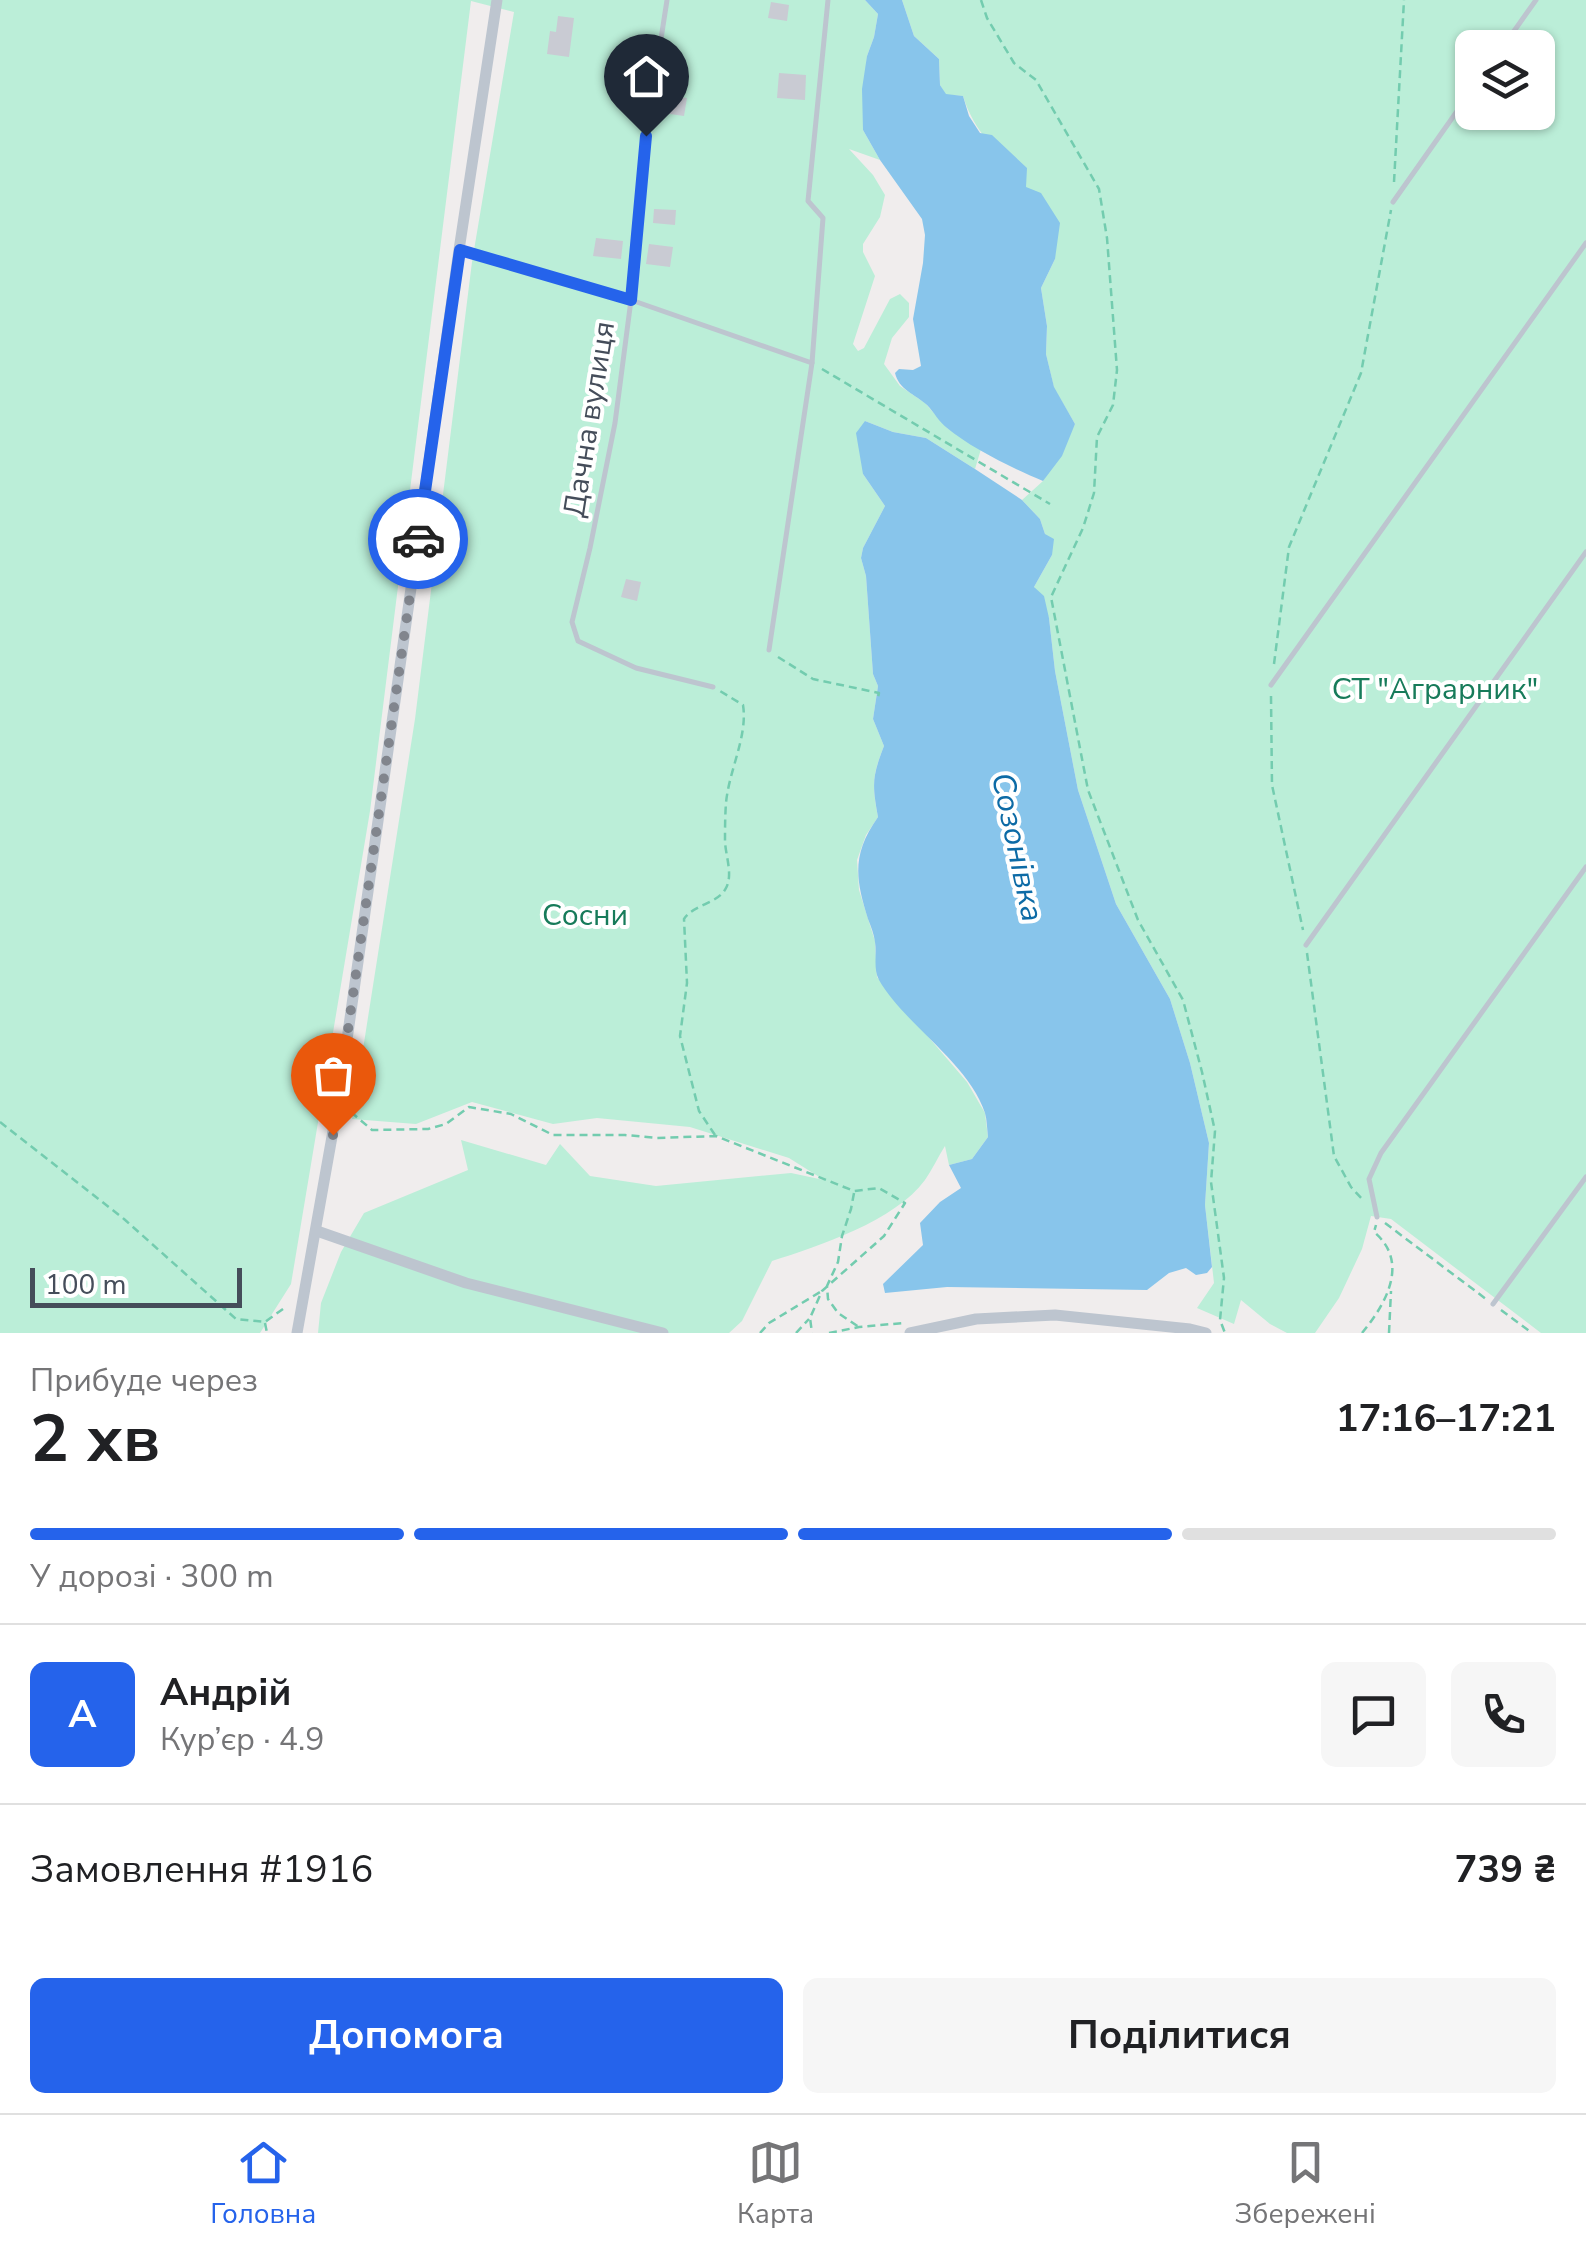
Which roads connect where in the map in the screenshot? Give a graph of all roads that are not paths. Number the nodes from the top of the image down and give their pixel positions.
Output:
1 (498, 0) edge
2 (667, 0) edge
3 (828, 0) edge
4 (1536, 0) edge
5 (1515, 30) edge
6 (1455, 114) edge
7 (1393, 202) road end
8 (1586, 243) edge
9 (460, 250) junction
10 (631, 300) junction
11 (812, 363) junction
12 (1586, 552) edge
13 (769, 650) road end
14 (713, 686) road end
15 (1271, 686) road end
16 (1586, 867) edge
17 (1306, 945) road end
18 (1586, 1177) edge
19 (1377, 1217) road end
20 (317, 1231) junction
21 (1493, 1304) road end
22 (908, 1328) edge
23 (297, 1333) edge
24 (663, 1333) edge
25 (1206, 1333) edge

1 - 9 street
2 - 10 lane, Дачна вулиця
3 - 11 lane
4 - 5 lane
6 - 7 lane
8 - 15 lane
9 - 10 lane
9 - 20 street
10 - 11 lane
10 - 14 lane, Дачна вулиця
11 - 13 lane
12 - 17 lane
16 - 19 lane
18 - 21 lane
20 - 23 street
20 - 24 street
22 - 25 street

